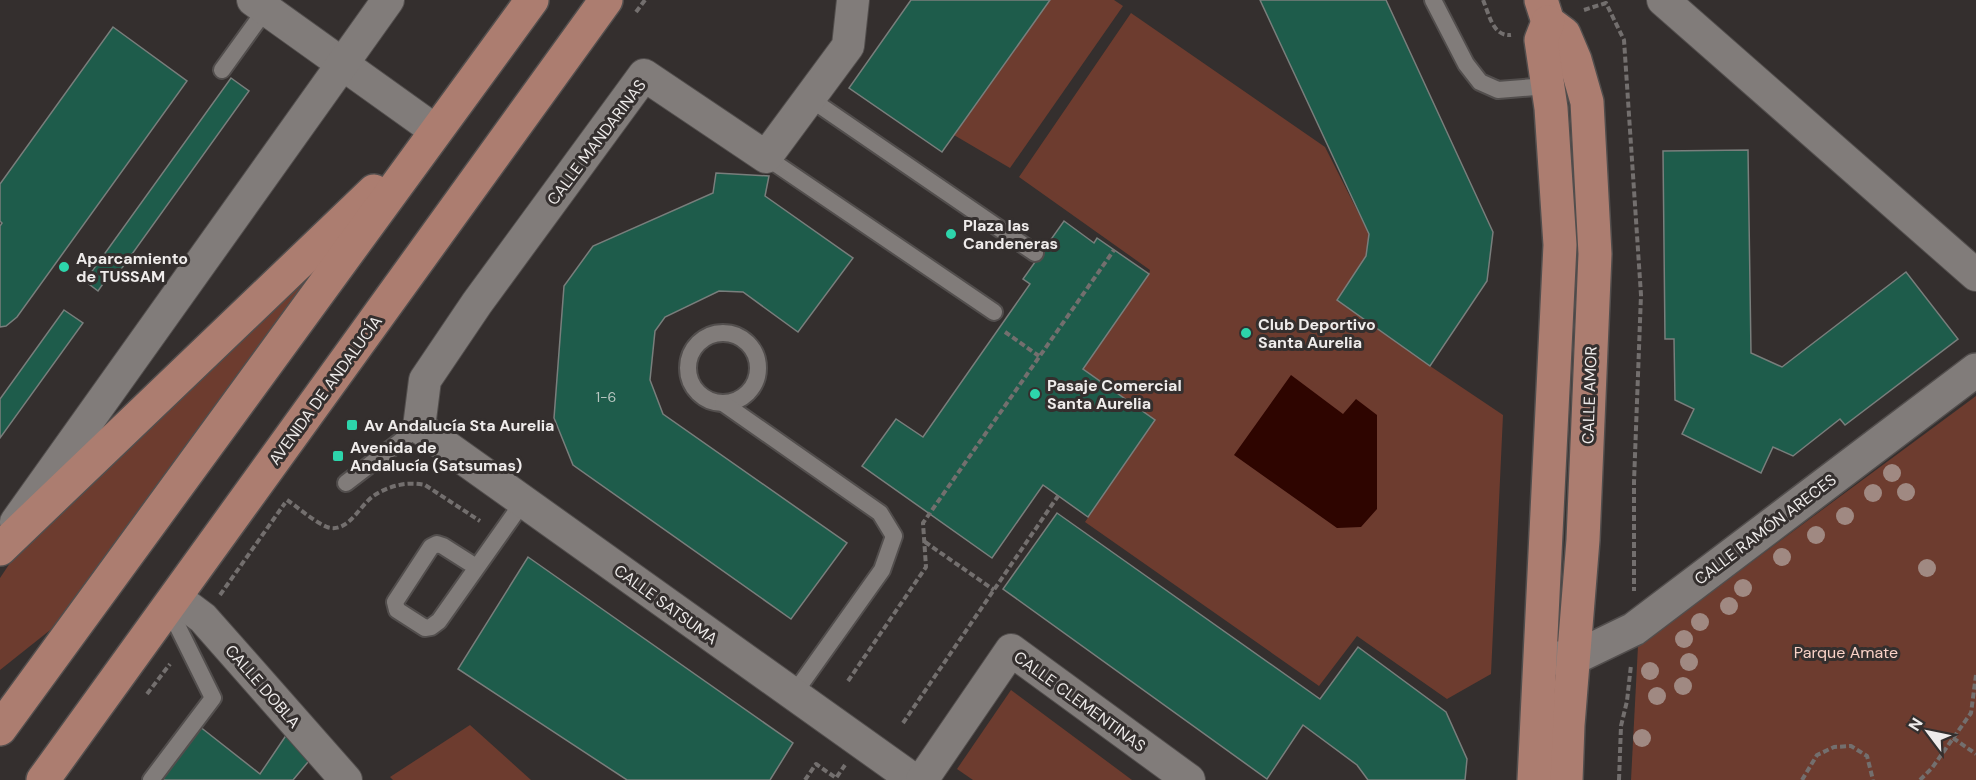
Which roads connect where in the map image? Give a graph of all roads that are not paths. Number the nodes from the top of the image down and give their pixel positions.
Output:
1 (388, 0) edge
2 (532, 0) edge
3 (606, 0) edge
4 (853, 0) edge
5 (1433, 0) edge
6 (1663, 0) edge
7 (260, 4) edge
8 (1536, 18) edge
9 (342, 64) junction
10 (222, 70) dead end
11 (1547, 86) junction
12 (809, 98) junction
13 (436, 131) junction
14 (766, 157) junction
15 (1035, 253) dead end
16 (1976, 275) edge
17 (995, 319) road end
18 (1976, 370) edge
19 (723, 403) junction
20 (419, 427) junction
21 (346, 483) dead end
22 (523, 502) junction
23 (0, 547) edge
24 (476, 567) junction
25 (172, 602) junction
26 (1540, 658) junction
27 (1574, 658) junction
28 (793, 695) junction
29 (0, 729) edge
30 (43, 780) edge
31 (151, 780) edge
32 (346, 780) edge
33 (914, 780) edge
34 (922, 780) edge
35 (1190, 780) edge
36 (1534, 780) edge
37 (1566, 780) edge

1 - 9 street
2 - 13 main road
3 - 25 main road, AVENIDA DE ANDALUCÍA
4 - 12 street
5 - 11 lane
6 - 16 street
7 - 9 street
7 - 10 lane
8 - 11 main road
8 - 27 main road, CALLE AMOR
9 - 13 street
9 - 23 street
11 - 26 main road
12 - 14 street
12 - 15 lane
13 - 23 main road
13 - 29 main road
14 - 17 lane
14 - 20 street, CALLE MANDARINAS
18 - 27 street, CALLE RAMÓN ARECES
19 - 19 lane
19 - 28 lane
20 - 21 lane
20 - 22 street, CALLE SATSUMA
22 - 24 lane
22 - 28 street, CALLE SATSUMA
24 - 24 lane
25 - 30 main road, AVENIDA DE ANDALUCÍA
25 - 31 lane
25 - 32 street, CALLE DOBLA
26 - 27 street, CALLE RAMÓN ARECES
26 - 36 main road
27 - 37 main road, CALLE AMOR
28 - 33 street, CALLE SATSUMA
34 - 35 street, CALLE CLEMENTINAS

